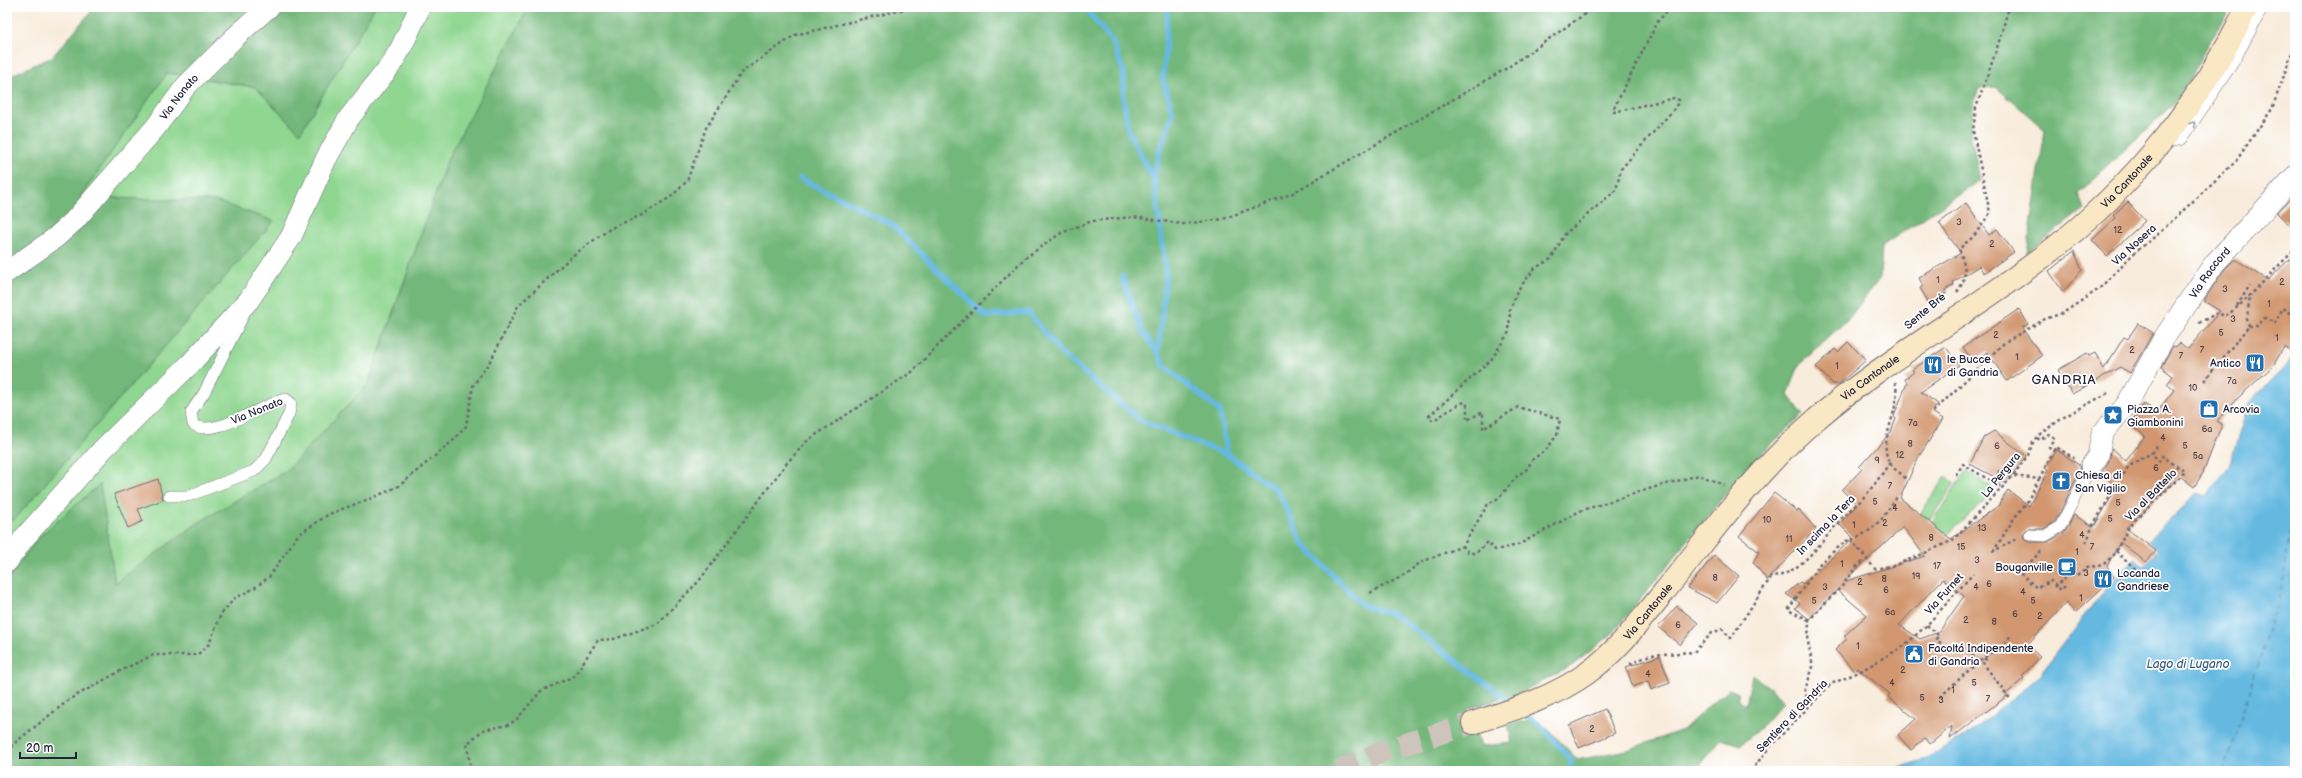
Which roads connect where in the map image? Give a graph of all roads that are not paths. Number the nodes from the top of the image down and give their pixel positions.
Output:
1 (269, 7) edge
2 (420, 7) edge
3 (2247, 7) edge
4 (2263, 7) edge
5 (2162, 143) junction
6 (2295, 176) edge
7 (7, 272) edge
8 (249, 300) junction
9 (2091, 466) joint
10 (170, 496) dead end
11 (2030, 535) road end
12 (7, 562) edge
13 (1473, 723) tunnel mouth

1 - 7 street, Via Nonato
2 - 8 street, Via Nonato
3 - 5 main road, Via Cantonale
5 -> 4 lane
5 - 13 main road, Via Cantonale
6 - 9 street, Via Raccord
8 - 10 lane, Via Nonato
8 - 12 street, Via Nonato
9 - 11 lane

